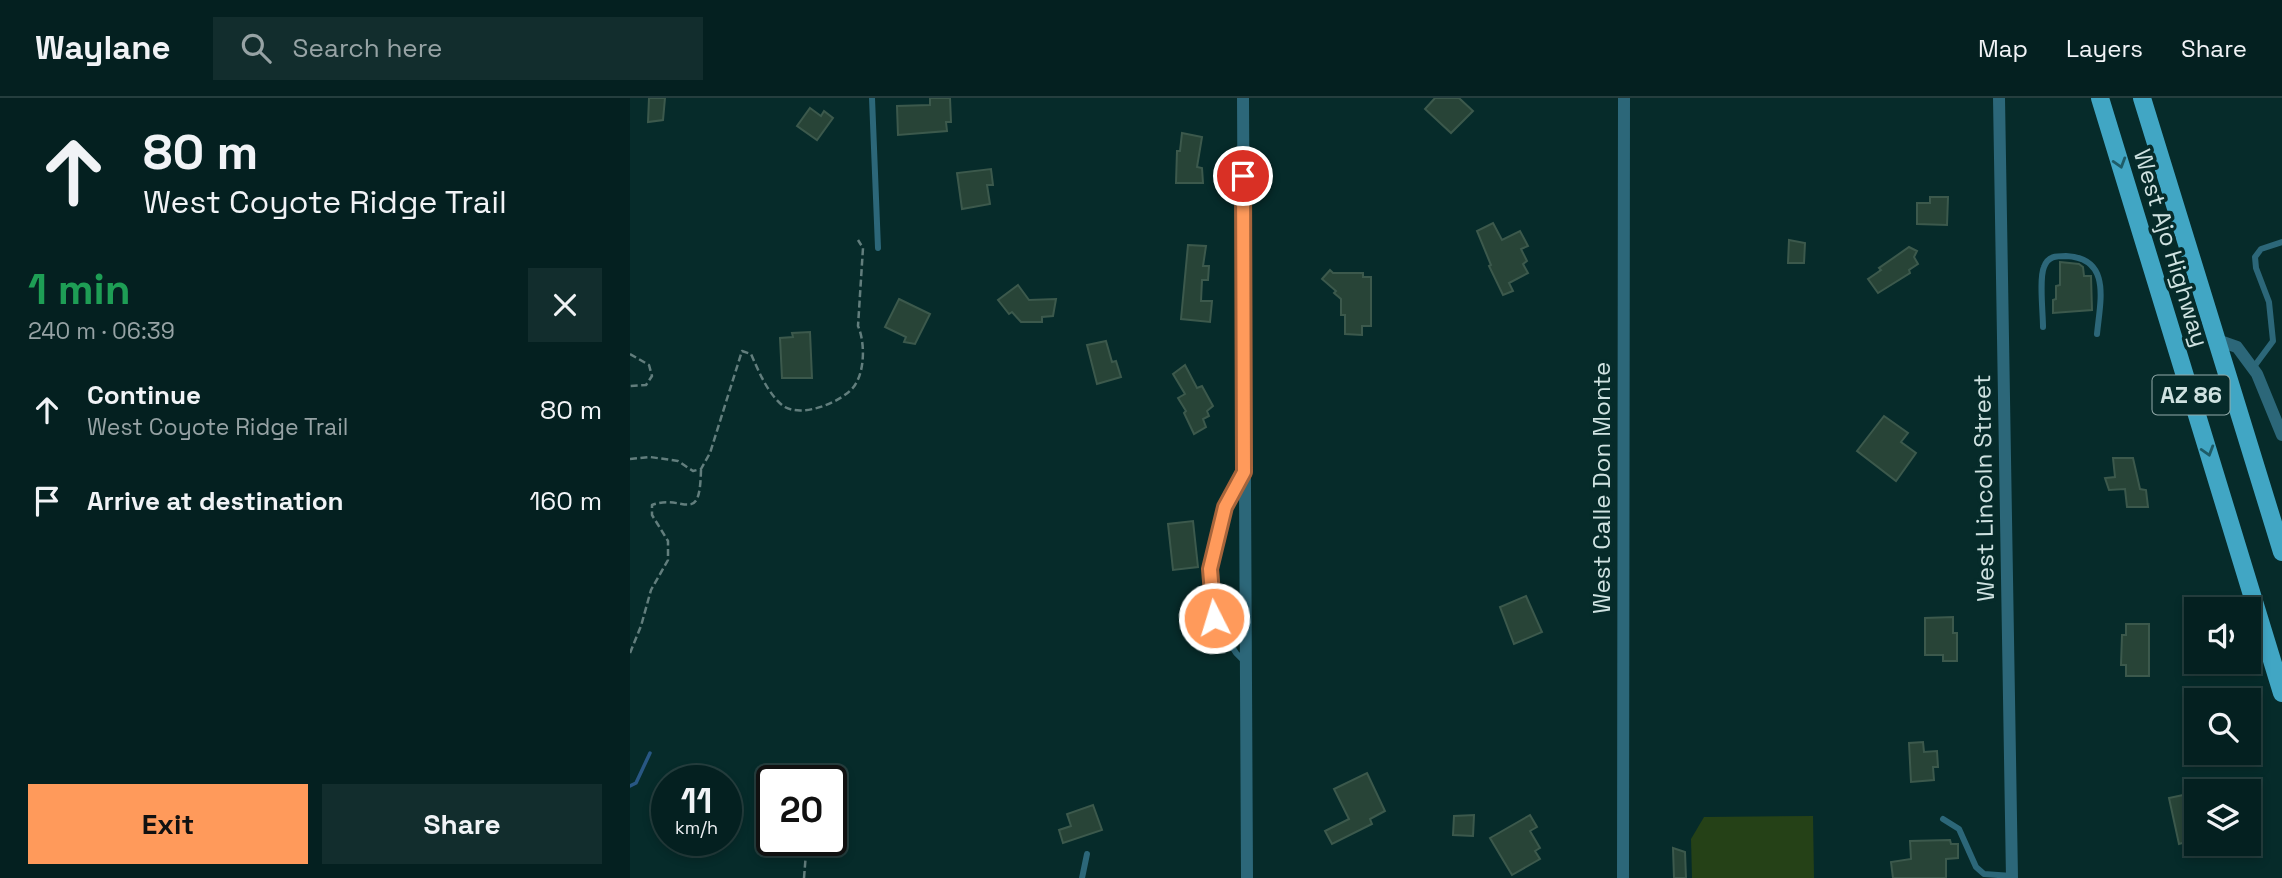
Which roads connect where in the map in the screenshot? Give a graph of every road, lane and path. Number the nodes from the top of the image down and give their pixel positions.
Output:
1 (872, 98) edge
2 (1243, 98) edge
3 (1624, 98) edge
4 (1999, 98) edge
5 (2100, 98) edge
6 (2142, 98) edge
7 (858, 240) dead end
8 (2282, 242) edge
9 (878, 248) dead end
10 (2043, 327) dead end
11 (2098, 334) dead end
12 (2217, 340) junction
13 (630, 354) edge
14 (2253, 369) junction
15 (630, 386) edge
16 (2282, 435) edge
17 (630, 459) edge
18 (701, 469) junction
19 (1244, 472) junction
20 (2282, 552) edge
21 (630, 653) edge
22 (1246, 663) junction
23 (2282, 693) edge
24 (1943, 819) dead end
25 (1087, 854) dead end
26 (806, 856) edge
27 (2012, 877) edge
28 (804, 878) edge
29 (1082, 878) edge
30 (1247, 878) edge
31 (1623, 878) edge

1 - 9 lane
2 - 19 street
3 - 31 street, West Calle Don Monte
4 - 27 street, West Lincoln Street
5 -> 23 main road, West Ajo Highway / AZ 86
6 - 12 main road, West Ajo Highway / AZ 86
7 - 18 path
8 - 14 lane
10 - 11 lane
12 - 14 street, West Ajo Highway
12 - 20 main road, West Ajo Highway / AZ 86
13 - 15 path
14 - 16 street, West Ajo Highway
17 - 18 path
18 - 21 path
19 - 22 street
19 - 22 lane
22 - 30 street
24 - 27 lane
25 - 29 lane
26 - 28 path

